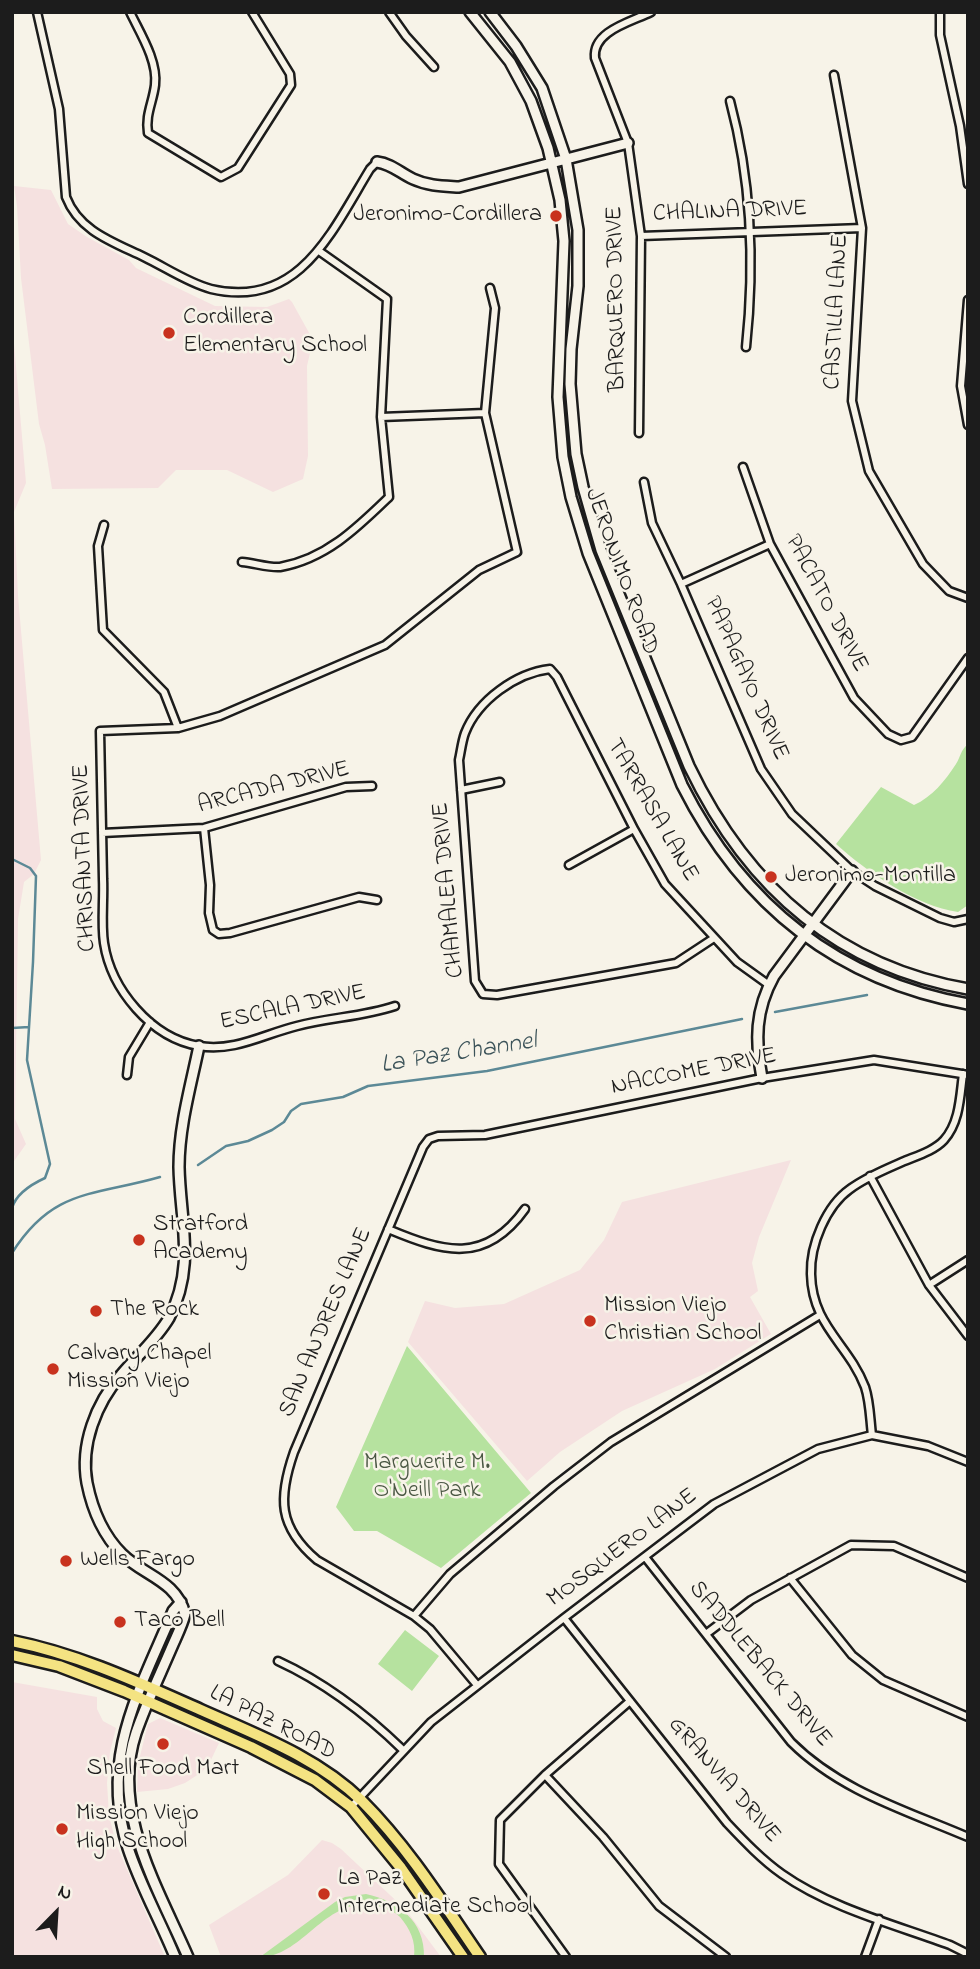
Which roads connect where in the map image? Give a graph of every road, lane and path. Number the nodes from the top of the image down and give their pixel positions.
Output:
1 (37, 12) edge
2 (130, 12) edge
3 (252, 12) edge
4 (389, 12) edge
5 (470, 12) edge
6 (490, 12) edge
7 (651, 12) edge
8 (940, 12) edge
9 (434, 67) dead end
10 (834, 75) dead end
11 (730, 101) dead end
12 (628, 143) junction
13 (566, 159) junction
14 (377, 162) joint
15 (552, 163) junction
16 (968, 184) edge
17 (862, 228) junction
18 (752, 231) junction
19 (641, 236) junction
20 (319, 251) junction
21 (490, 288) dead end
22 (968, 300) edge
23 (746, 347) dead end
24 (485, 412) junction
25 (381, 417) junction
26 (968, 425) edge
27 (639, 433) dead end
28 (743, 467) dead end
29 (644, 482) dead end
30 (104, 525) dead end
31 (770, 544) junction
32 (242, 562) dead end
33 (681, 584) junction
34 (968, 598) edge
35 (968, 658) edge
36 (550, 669) joint
37 (178, 729) junction
38 (500, 782) dead end
39 (372, 786) dead end
40 (461, 790) junction
41 (204, 828) junction
42 (634, 829) junction
43 (102, 834) junction
44 (569, 865) dead end
45 (852, 871) junction
46 (377, 900) dead end
47 (965, 920) edge
48 (813, 924) junction
49 (804, 936) junction
50 (715, 938) junction
51 (769, 985) junction
52 (968, 989) edge
53 (968, 1004) edge
54 (395, 1006) dead end
55 (150, 1022) junction
56 (199, 1046) junction
57 (127, 1075) dead end
58 (965, 1075) edge
59 (762, 1078) junction
60 (429, 1139) joint
61 (870, 1176) junction
62 (525, 1209) dead end
63 (388, 1229) junction
64 (968, 1260) edge
65 (929, 1285) junction
66 (820, 1315) junction
67 (968, 1336) edge
68 (872, 1435) junction
69 (968, 1462) edge
70 (645, 1557) junction
71 (790, 1578) junction
72 (968, 1578) edge
73 (181, 1602) junction
74 (414, 1616) junction
75 (564, 1618) junction
76 (706, 1634) junction
77 (12, 1641) edge
78 (12, 1655) edge
79 (278, 1661) dead end
80 (141, 1685) junction
81 (477, 1685) junction
82 (154, 1690) junction
83 (137, 1697) junction
84 (630, 1701) junction
85 (148, 1702) junction
86 (968, 1717) edge
87 (403, 1750) junction
88 (545, 1775) junction
89 (359, 1799) junction
90 (351, 1807) junction
91 (968, 1837) edge
92 (879, 1919) junction
93 (968, 1954) edge
94 (176, 1957) edge
95 (188, 1957) edge
96 (463, 1957) edge
97 (480, 1957) edge
98 (566, 1957) edge
99 (726, 1957) edge
100 (865, 1957) edge

1 - 20 street
2 - 3 street
4 - 9 street
5 - 15 main road, JERONIMO ROAD
6 - 13 main road, JERONIMO ROAD
7 - 12 street, BARQUERO DRIVE
8 - 16 street
10 - 17 street, CASTILLA LANE
11 - 18 street
12 - 13 main road
12 - 19 street, BARQUERO DRIVE
13 - 15 main road
13 - 48 main road, JERONIMO ROAD
14 - 15 main road
14 - 20 street
15 - 49 main road, JERONIMO ROAD
17 - 18 street, CHALINA DRIVE
17 - 34 street, CASTILLA LANE
18 - 19 street, CHALINA DRIVE
18 - 23 street
19 - 27 street, BARQUERO DRIVE
20 - 25 street
21 - 24 street, CHRISANTA DRIVE
22 - 26 street
24 - 25 street
24 - 37 street, CHRISANTA DRIVE
25 - 32 street
28 - 31 street, PACATO DRIVE
29 - 33 street, PAPAGAYO DRIVE
30 - 37 street
31 - 33 street
31 - 35 street, PACATO DRIVE
33 - 45 street, PAPAGAYO DRIVE
36 - 40 street, CHAMALEA DRIVE
36 - 42 street, TARRASA LANE
37 - 43 street, CHRISANTA DRIVE
38 - 40 street
39 - 41 street, ARCADA DRIVE
40 - 50 street, CHAMALEA DRIVE
41 - 43 street, ARCADA DRIVE
41 - 46 street
42 - 44 street
42 - 50 street, TARRASA LANE
43 - 55 street, CHRISANTA DRIVE
45 - 47 street, PAPAGAYO DRIVE
45 - 48 main road
48 - 49 main road
48 - 52 main road, JERONIMO ROAD
49 - 51 main road
49 - 53 main road, JERONIMO ROAD
50 - 51 street, TARRASA LANE
51 - 59 main road
54 - 56 street, ESCALA DRIVE
55 - 56 street, CHRISANTA DRIVE
55 - 57 street
56 - 73 main road
58 - 59 street, NACCOME DRIVE
58 - 61 street
59 - 60 street, NACCOME DRIVE
60 - 63 street, SAN ANDRES LANE
61 - 65 street
61 - 66 street
62 - 63 street
63 - 74 street, SAN ANDRES LANE
64 - 65 street
65 - 67 street
66 - 68 street
66 - 74 street
68 - 69 street, MOSQUERO LANE
68 - 70 street, MOSQUERO LANE
70 - 75 street, MOSQUERO LANE
70 - 76 street, SADDLEBACK DRIVE
71 - 72 street
71 - 76 street
71 - 86 street
73 - 80 main road
73 - 82 main road
74 - 81 street
75 - 81 street, MOSQUERO LANE
75 - 84 street, GRANVIA DRIVE
76 - 91 street, SADDLEBACK DRIVE
77 - 80 main road, LA PAZ ROAD
78 - 83 main road, LA PAZ ROAD
79 - 87 street
80 - 82 main road, LA PAZ ROAD
80 - 83 main road
81 - 87 street, MOSQUERO LANE
82 - 85 main road
82 - 89 main road, LA PAZ ROAD
83 - 85 main road, LA PAZ ROAD
83 - 94 main road
84 - 88 street
84 - 92 street, GRANVIA DRIVE
85 - 90 main road, LA PAZ ROAD
85 - 95 main road
87 - 89 street, MOSQUERO LANE
88 - 98 street
88 - 99 street
89 - 90 street, MOSQUERO LANE
89 - 97 main road, LA PAZ ROAD
90 - 96 main road, LA PAZ ROAD
92 - 93 street, GRANVIA DRIVE
92 - 100 street

